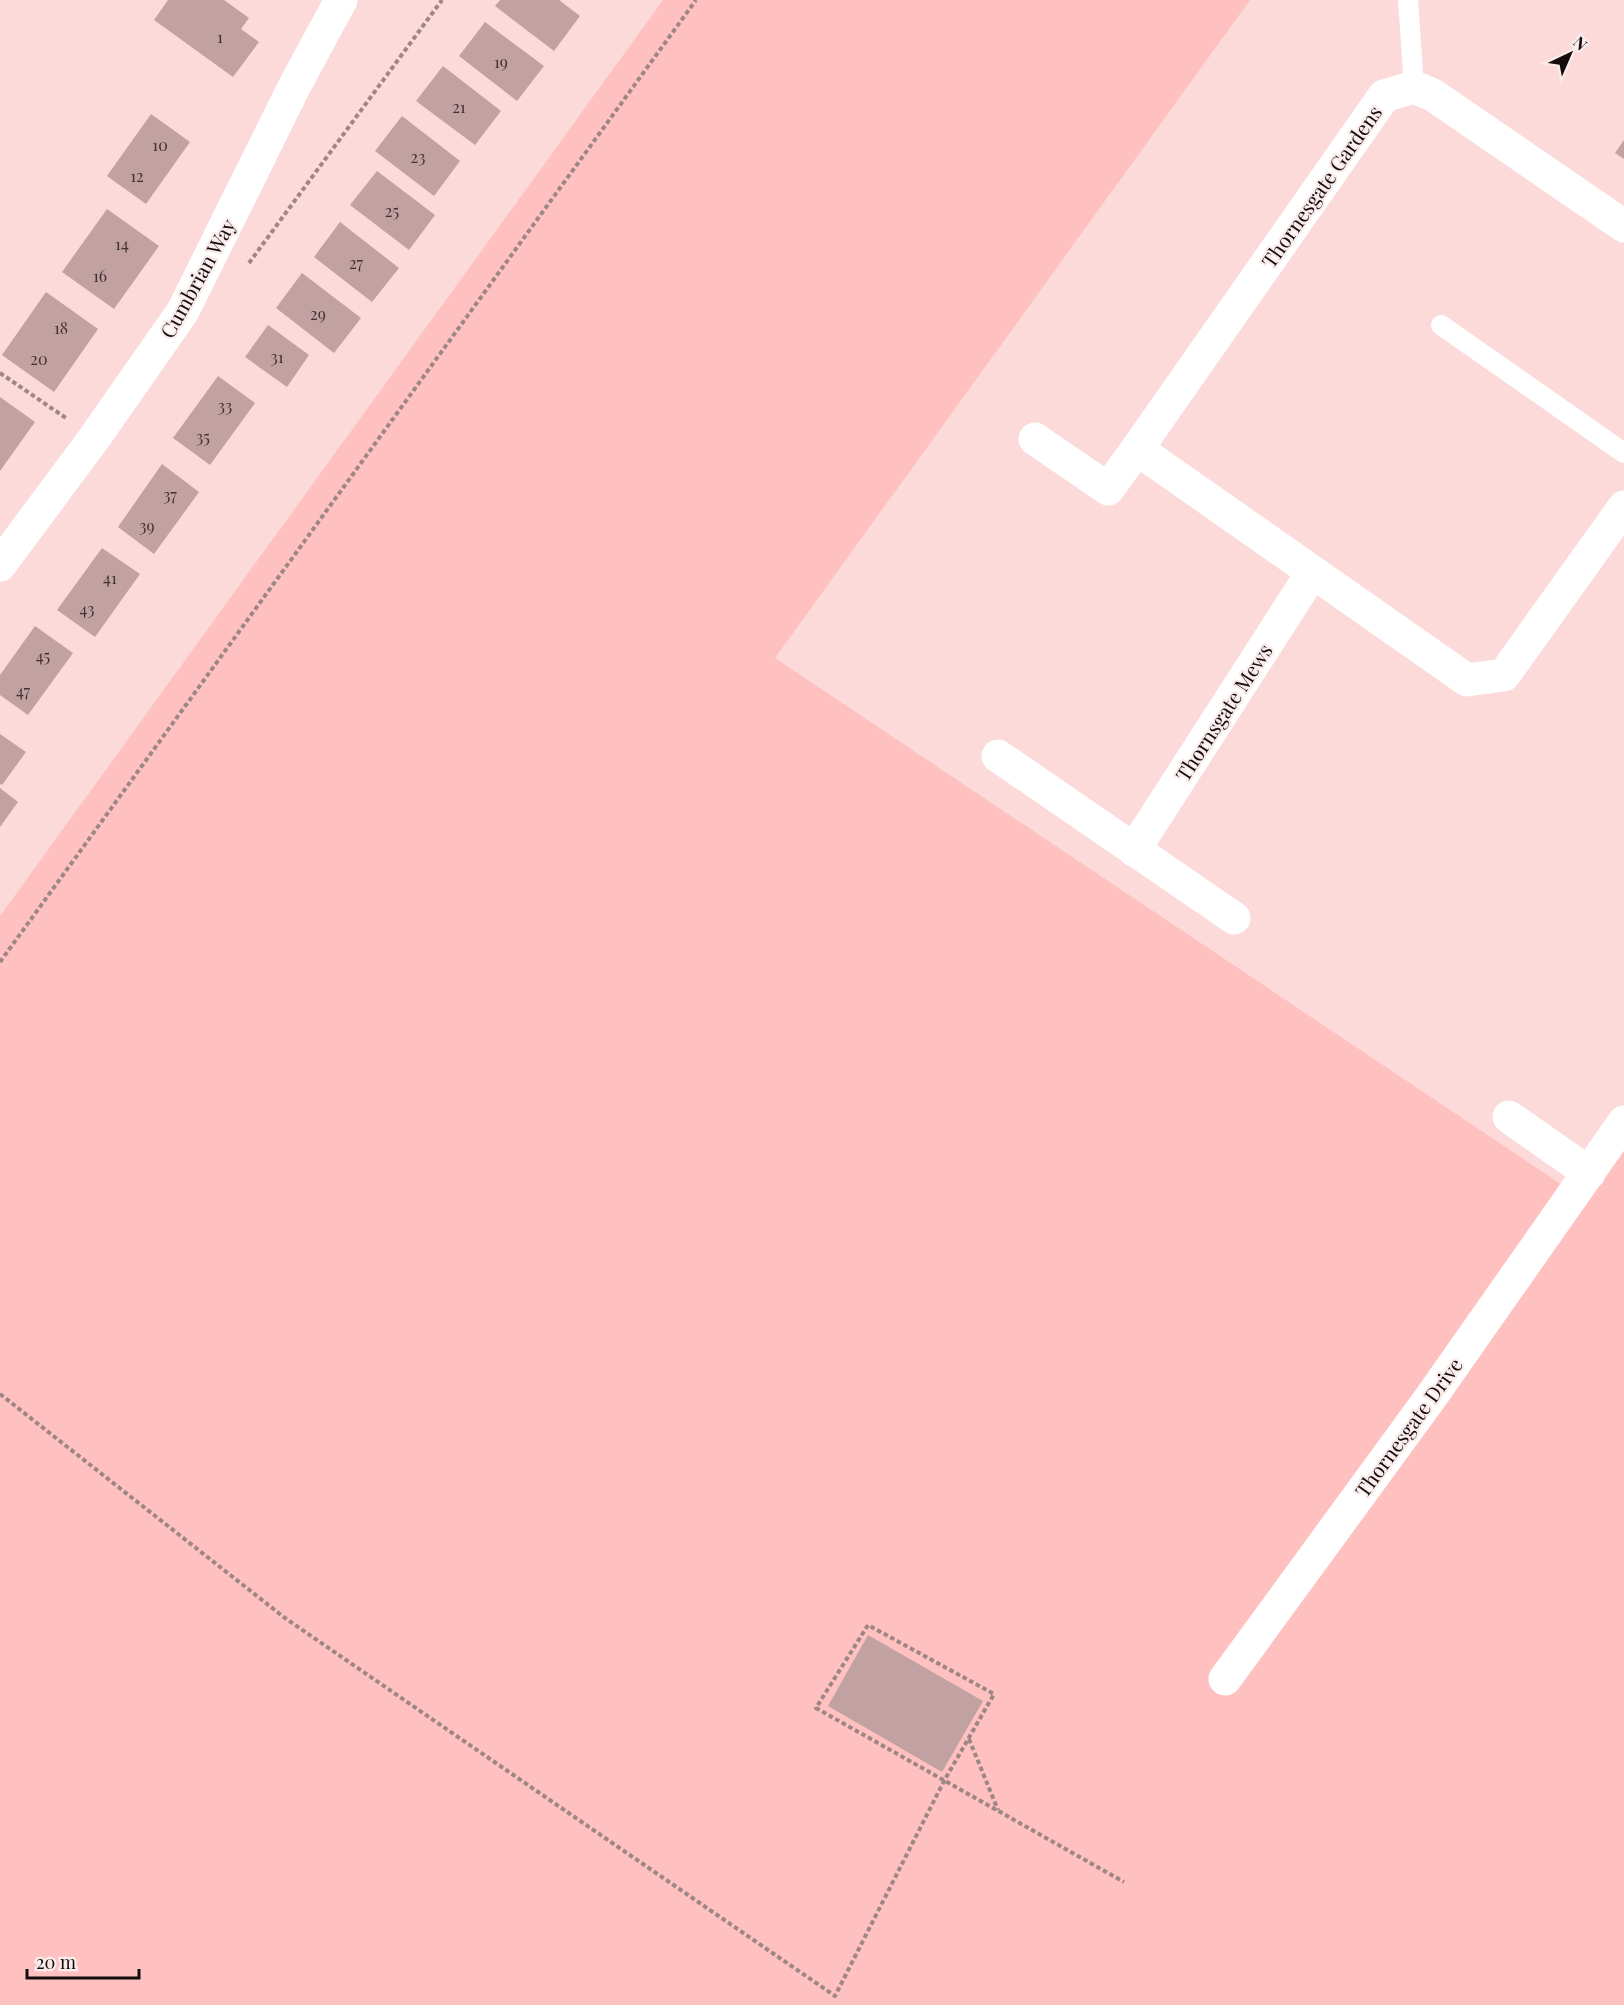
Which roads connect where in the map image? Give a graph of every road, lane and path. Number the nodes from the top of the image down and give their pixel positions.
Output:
1 (442, 0) edge
2 (696, 0) edge
3 (1408, 0) edge
4 (337, 1) edge
5 (1414, 87) junction
6 (1624, 226) edge
7 (243, 273) dead end
8 (1441, 325) dead end
9 (0, 373) edge
10 (95, 437) junction
11 (1035, 439) dead end
12 (1137, 449) junction
13 (1624, 453) edge
14 (1624, 507) edge
15 (0, 565) edge
16 (1312, 573) junction
17 (998, 756) dead end
18 (1134, 850) junction
19 (1234, 918) dead end
20 (0, 962) edge
21 (1509, 1117) dead end
22 (1624, 1122) edge
23 (1589, 1173) junction
24 (0, 1394) edge
25 (1226, 1679) dead end
26 (968, 1738) junction
27 (944, 1781) junction
28 (998, 1811) junction
29 (1124, 1882) dead end

1 - 7 path
2 - 20 path
3 - 5 lane
4 - 10 street, Cumbrian Way
5 - 6 street
5 - 12 street, Thornesgate Gardens
8 - 13 lane
9 - 10 path
10 - 15 street, Cumbrian Way
11 - 12 street, Thornesgate Gardens
12 - 16 street
14 - 16 street
16 - 18 street, Thornsgate Mews
17 - 18 street
18 - 19 street
21 - 23 street
22 - 23 street, Thornesgate Drive
23 - 25 street, Thornesgate Drive
24 - 27 path
26 - 27 path
26 - 27 path
26 - 28 path
27 - 28 path
28 - 29 path

